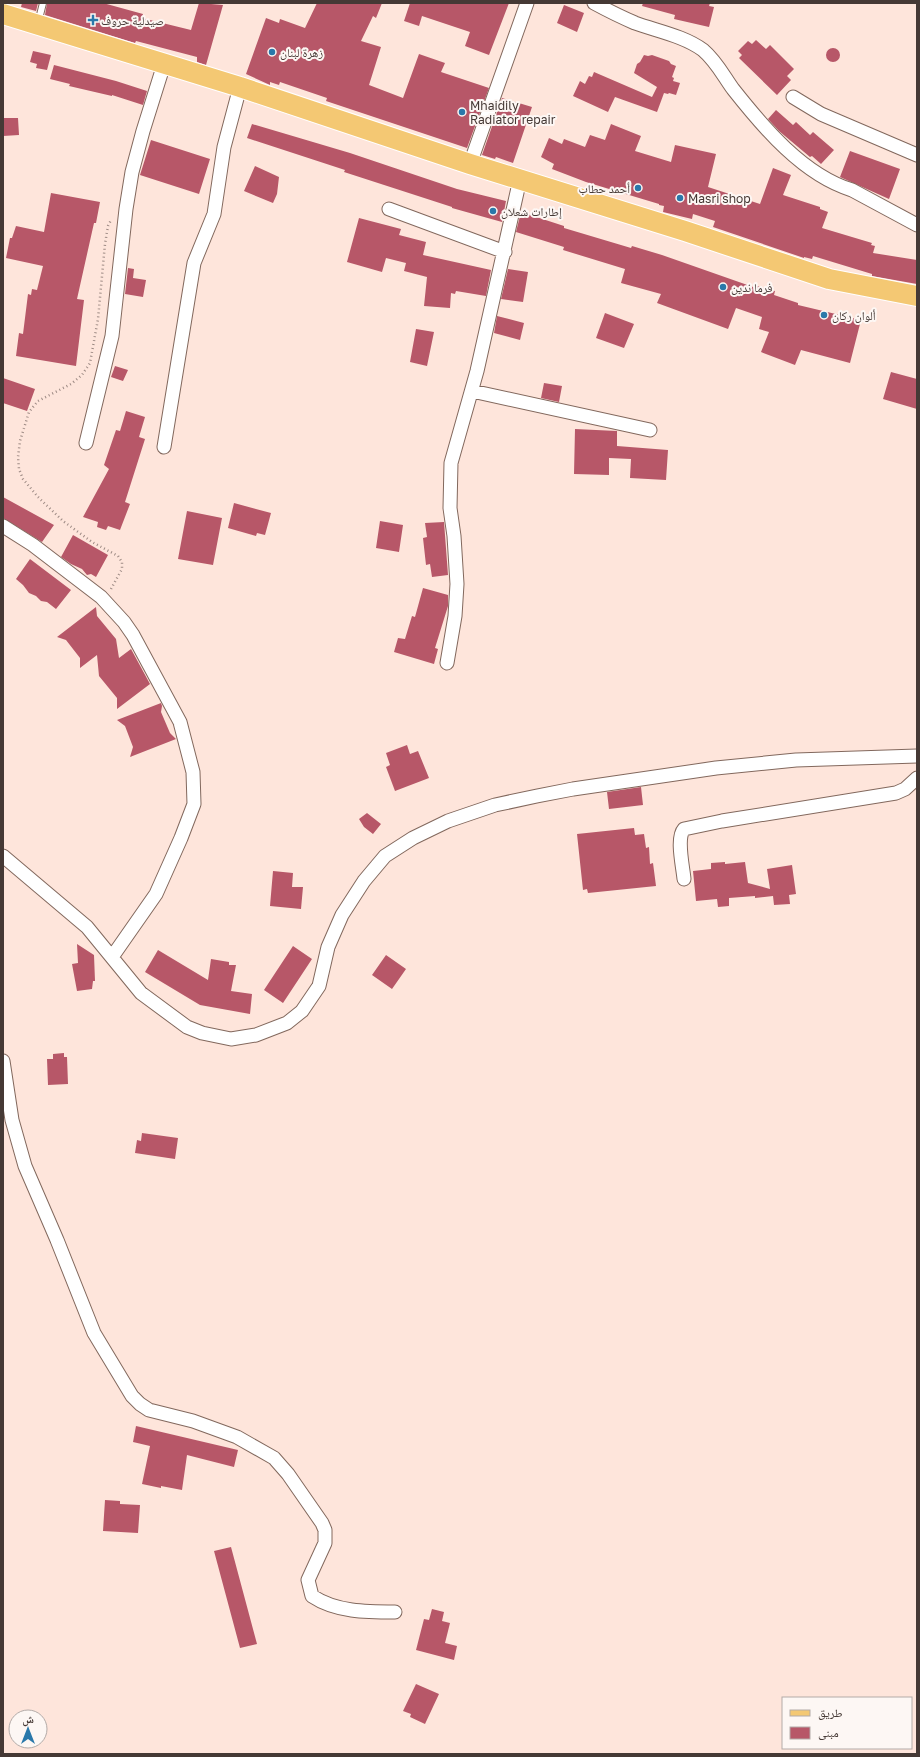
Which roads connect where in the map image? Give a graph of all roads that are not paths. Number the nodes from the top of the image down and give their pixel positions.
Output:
1 (43, 3) edge
2 (527, 3) edge
3 (594, 3) edge
4 (3, 14) edge
5 (38, 25) junction
6 (164, 64) junction
7 (240, 87) junction
8 (793, 97) dead end
9 (917, 155) edge
10 (470, 164) junction
11 (520, 179) junction
12 (389, 209) dead end
13 (917, 225) edge
14 (505, 252) junction
15 (917, 296) edge
16 (472, 391) junction
17 (650, 430) dead end
18 (86, 443) dead end
19 (164, 447) dead end
20 (3, 526) edge
21 (447, 662) dead end
22 (917, 756) edge
23 (917, 778) edge
24 (3, 856) edge
25 (684, 879) dead end
26 (112, 956) junction
27 (3, 1061) edge
28 (395, 1612) dead end

1 - 5 lane
2 - 10 street
3 - 13 street
4 - 5 main road
5 - 6 main road
6 - 7 main road
6 - 18 street
7 - 10 main road
7 - 19 street
8 - 9 street
10 - 11 main road
11 - 14 street
11 - 15 main road
12 - 14 street
14 - 16 street
16 - 17 street
16 - 21 street
20 - 26 street
22 - 26 street
23 - 25 street
24 - 26 street
27 - 28 street

